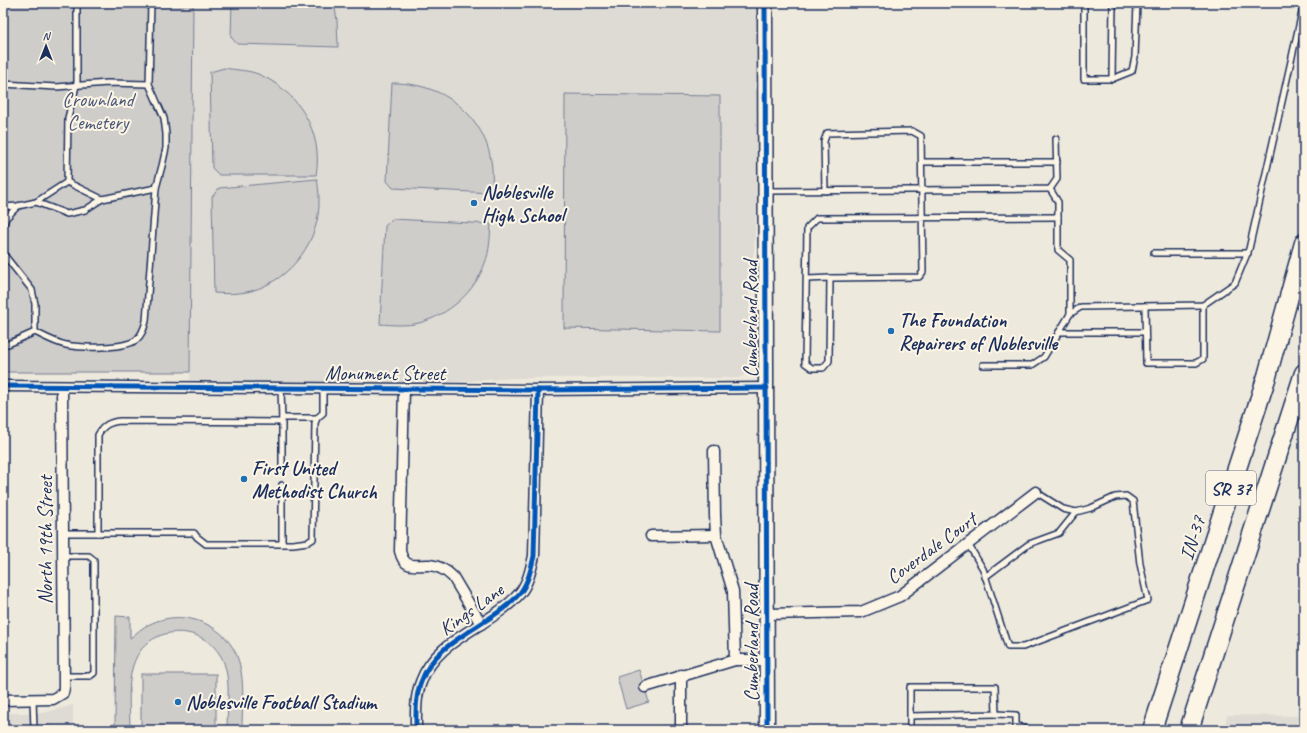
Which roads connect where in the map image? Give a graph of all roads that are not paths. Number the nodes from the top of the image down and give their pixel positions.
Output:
1 (77, 3) edge
2 (151, 3) edge
3 (765, 3) edge
4 (1084, 3) edge
5 (1113, 3) edge
6 (1137, 3) edge
7 (1302, 3) edge
8 (1112, 79) junction
9 (3, 84) edge
10 (149, 84) junction
11 (75, 87) junction
12 (1056, 139) dead end
13 (922, 162) junction
14 (1056, 162) junction
15 (67, 182) junction
16 (156, 188) junction
17 (922, 190) junction
18 (1050, 190) junction
19 (766, 191) junction
20 (825, 191) junction
21 (102, 199) junction
22 (36, 202) junction
23 (18, 206) junction
24 (3, 207) edge
25 (1058, 217) junction
26 (923, 218) junction
27 (3, 226) edge
28 (1304, 243) edge
29 (3, 250) edge
30 (1154, 253) dead end
31 (1248, 253) junction
32 (830, 278) junction
33 (807, 279) junction
34 (1203, 305) junction
35 (1145, 306) junction
36 (1070, 314) junction
37 (35, 332) junction
38 (1059, 332) junction
39 (1146, 332) junction
40 (3, 344) edge
41 (983, 365) dead end
42 (1304, 373) edge
43 (3, 386) edge
44 (62, 387) junction
45 (281, 388) junction
46 (323, 388) junction
47 (767, 388) junction
48 (404, 389) junction
49 (538, 390) junction
50 (317, 418) junction
51 (282, 420) junction
52 (714, 451) dead end
53 (282, 469) dead end
54 (282, 485) dead end
55 (1036, 492) joint
56 (1076, 512) junction
57 (63, 533) junction
58 (98, 533) junction
59 (716, 535) junction
60 (652, 536) dead end
61 (282, 544) junction
62 (968, 544) junction
63 (64, 556) junction
64 (986, 577) junction
65 (767, 614) junction
66 (481, 624) junction
67 (735, 660) junction
68 (767, 660) junction
69 (681, 675) junction
70 (64, 676) junction
71 (645, 687) dead end
72 (3, 700) edge
73 (33, 700) junction
74 (996, 714) junction
75 (910, 716) junction
76 (1016, 727) edge
77 (34, 729) edge
78 (12, 730) edge
79 (48, 730) edge
80 (416, 730) edge
81 (681, 730) edge
82 (767, 730) edge
83 (910, 730) edge
84 (1027, 730) edge
85 (1152, 730) edge
86 (1189, 730) edge

1 - 11 lane
2 - 10 lane
3 - 19 street, Cumberland Road
4 - 8 lane
5 - 8 lane
6 - 8 lane
7 - 31 lane
9 - 11 lane
10 - 11 lane
10 - 16 lane
11 - 15 lane
12 - 14 lane
13 - 14 lane
13 - 17 lane
13 - 20 lane
14 - 18 lane
15 - 21 lane
15 - 22 lane
16 - 21 lane
16 - 37 lane
17 - 18 lane
17 - 20 lane
17 - 26 lane
18 - 25 lane
19 - 20 lane
19 - 47 street, Cumberland Road
21 - 22 lane
22 - 23 lane
23 - 24 lane
23 - 27 lane
25 - 26 lane
25 - 36 lane
26 - 32 lane
26 - 33 lane
28 - 85 highway, IN-37 / SR 37
29 - 37 lane
30 - 31 lane
31 - 34 lane
32 - 33 lane
32 - 33 lane
34 - 35 lane
34 - 39 lane
35 - 36 lane
35 - 39 lane
36 - 38 lane
37 - 40 lane
38 - 39 lane
38 - 41 lane
42 - 86 highway, SR 37
43 - 44 street, Monument Street
44 - 45 street, Monument Street
44 - 57 street, North 19th Street
45 - 46 street, Monument Street
45 - 51 lane
46 - 48 street, Monument Street
46 - 50 lane
47 - 49 street, Monument Street
47 - 65 street, Cumberland Road
48 - 49 street, Monument Street
48 - 66 street
49 - 66 street, Kings Lane
50 - 51 lane
50 - 61 lane
51 - 53 lane
51 - 58 lane
52 - 59 street
54 - 61 lane
55 - 56 lane
55 - 62 street, Coverdale Court
56 - 64 lane
56 - 64 lane
57 - 58 lane
57 - 63 street, North 19th Street
58 - 61 lane
59 - 60 street
59 - 67 street
62 - 64 lane
62 - 65 street, Coverdale Court
63 - 70 street, North 19th Street
63 - 70 lane
65 - 68 street, Cumberland Road
66 - 80 street, Kings Lane
67 - 68 street
67 - 69 street
68 - 82 street, Cumberland Road
69 - 71 street
69 - 81 street
70 - 73 street, North 19th Street
72 - 73 street
73 - 77 lane
74 - 75 lane
74 - 75 lane
74 - 76 lane
75 - 83 lane
76 - 84 lane
77 - 78 lane
77 - 79 lane

